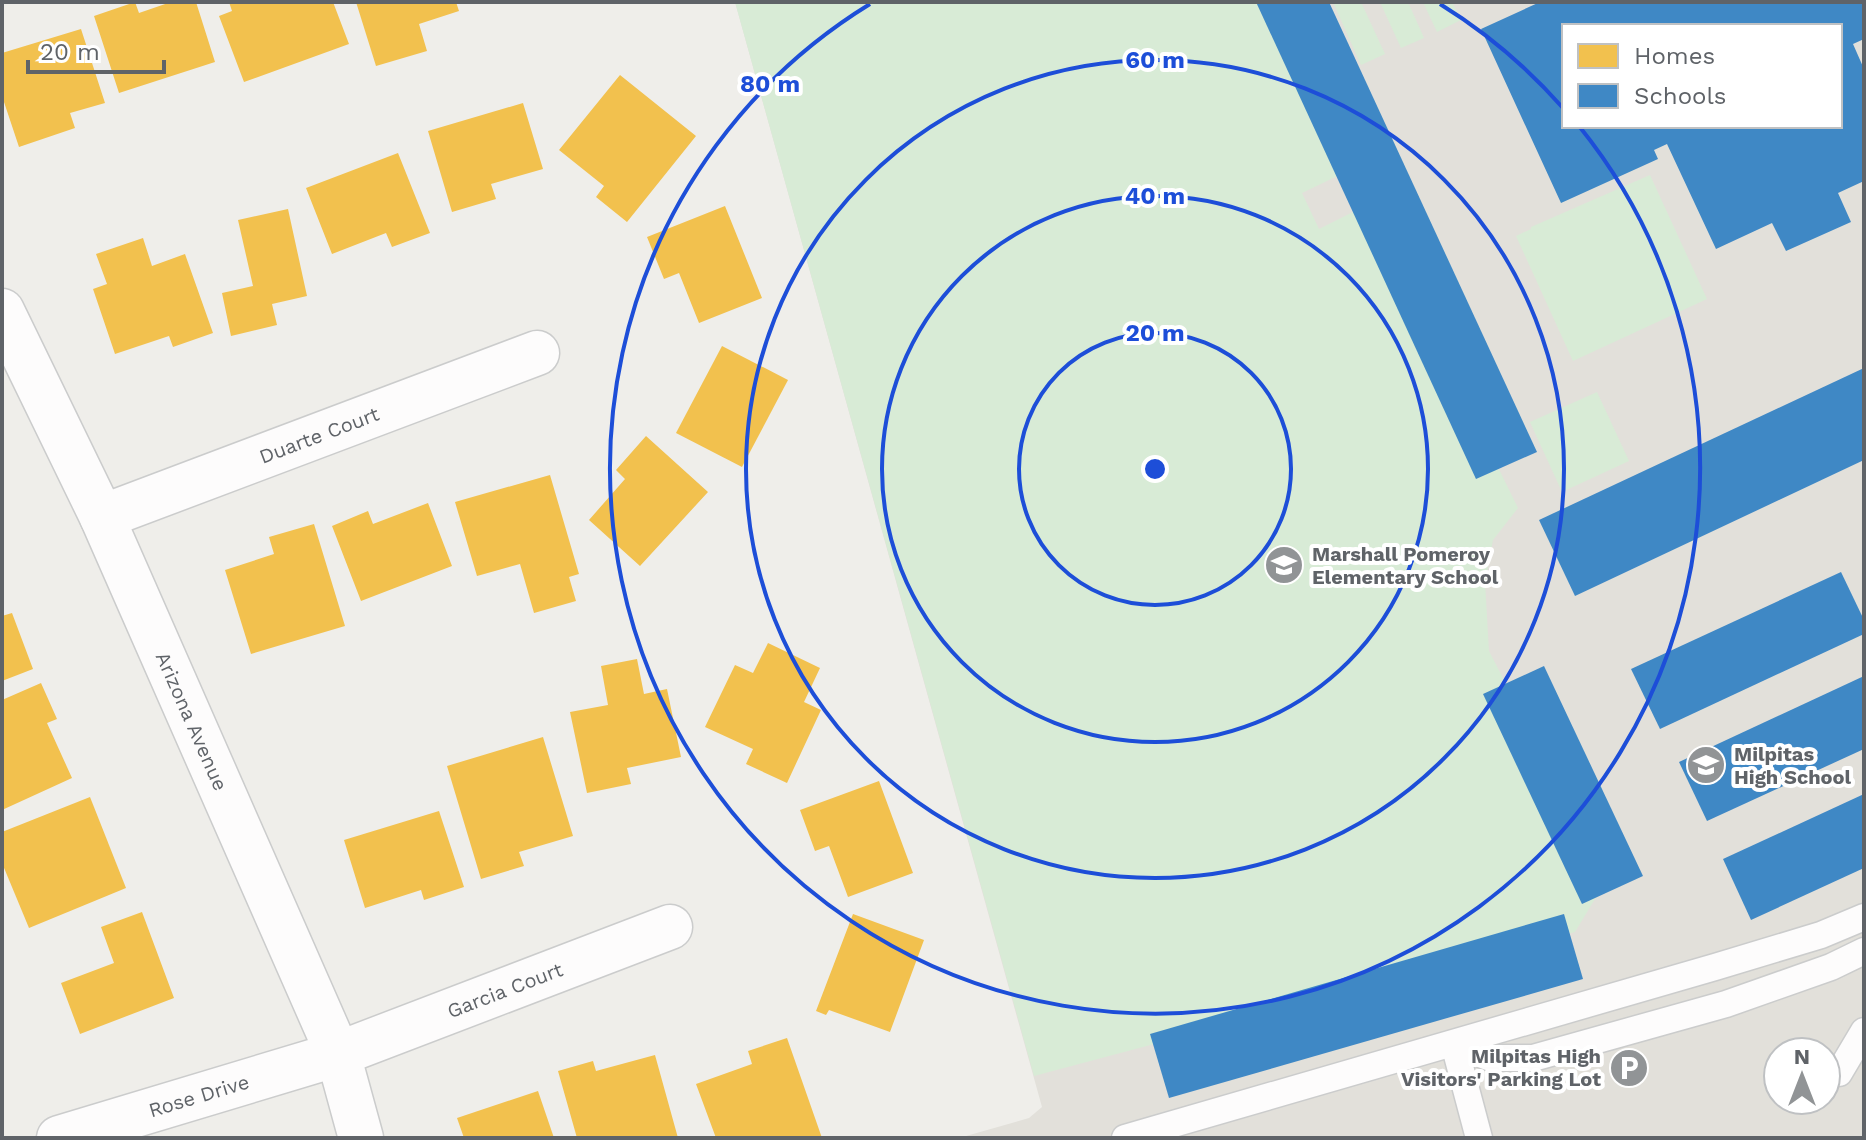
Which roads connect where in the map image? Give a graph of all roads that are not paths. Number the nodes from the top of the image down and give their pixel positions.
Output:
1 (2, 311) edge
2 (537, 353) dead end
3 (102, 517) junction
4 (1864, 917) edge
5 (670, 927) dead end
6 (1864, 951) edge
7 (1864, 1031) edge
8 (1454, 1044) junction
9 (338, 1054) junction
10 (1842, 1068) edge
11 (59, 1138) edge
12 (361, 1138) edge
13 (1125, 1138) edge
14 (1479, 1138) edge

1 - 3 street, Arizona Avenue
2 - 3 street, Duarte Court
3 - 9 street, Arizona Avenue
4 - 8 lane
5 - 9 street, Garcia Court
6 - 8 lane
7 - 10 lane
8 - 13 lane
8 - 14 lane
9 - 11 street, Rose Drive
9 - 12 street, Arizona Avenue

